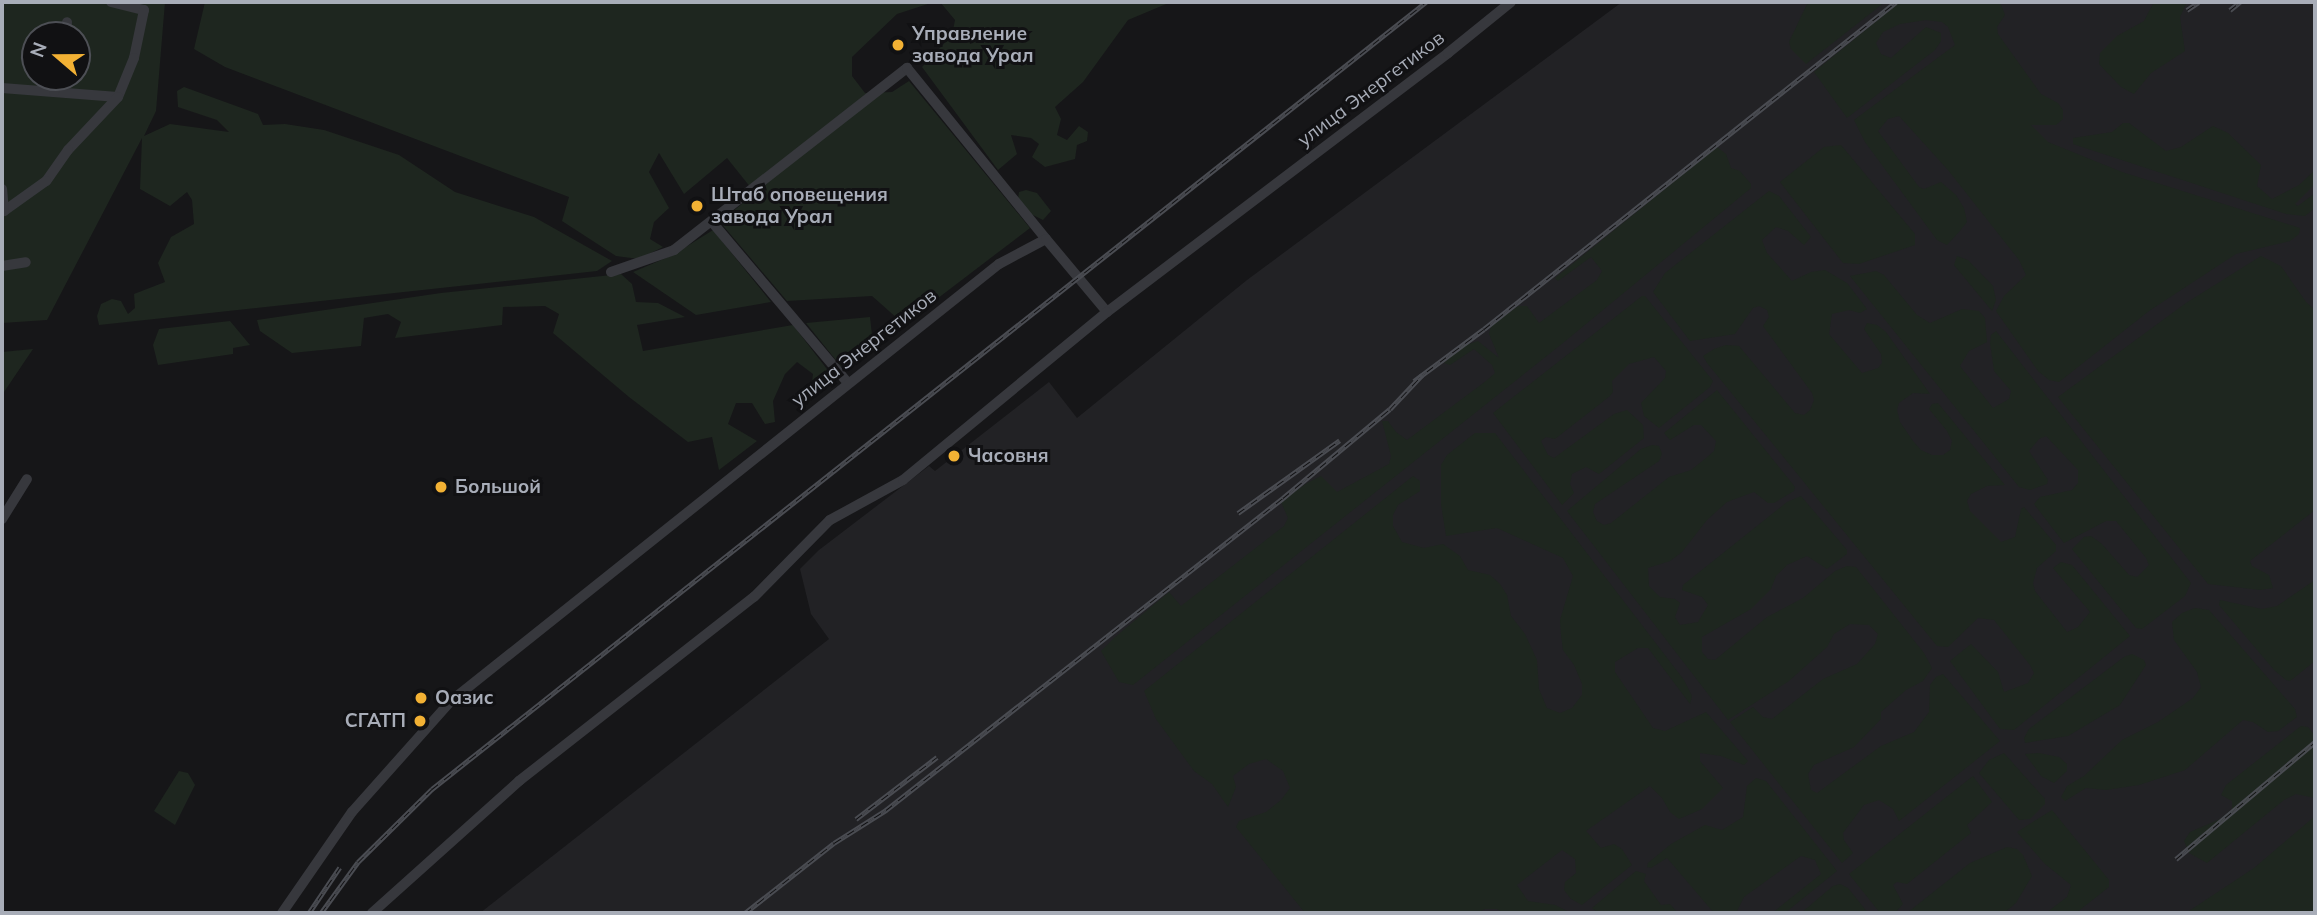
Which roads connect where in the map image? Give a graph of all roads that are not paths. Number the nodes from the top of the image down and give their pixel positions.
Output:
1 (111, 2) edge
2 (1511, 2) edge
3 (2, 88) edge
4 (54, 92) joint
5 (118, 97) junction
6 (2, 189) edge
7 (3, 211) edge
8 (712, 222) junction
9 (1046, 239) junction
10 (26, 262) dead end
11 (2, 266) edge
12 (611, 272) dead end
13 (1107, 312) junction
14 (848, 383) junction
15 (27, 479) dead end
16 (2, 519) edge
17 (282, 913) edge
18 (372, 913) edge

1 - 5 street
2 - 13 street, улица Энергетиков
3 - 4 street
4 - 5 street
5 - 7 street
6 - 7 street
8 - 9 street
8 - 12 street
8 - 14 street
9 - 13 street
9 - 14 street, улица Энергетиков
10 - 11 street
13 - 18 street, улица Энергетиков
14 - 17 street, улица Энергетиков
15 - 16 street

